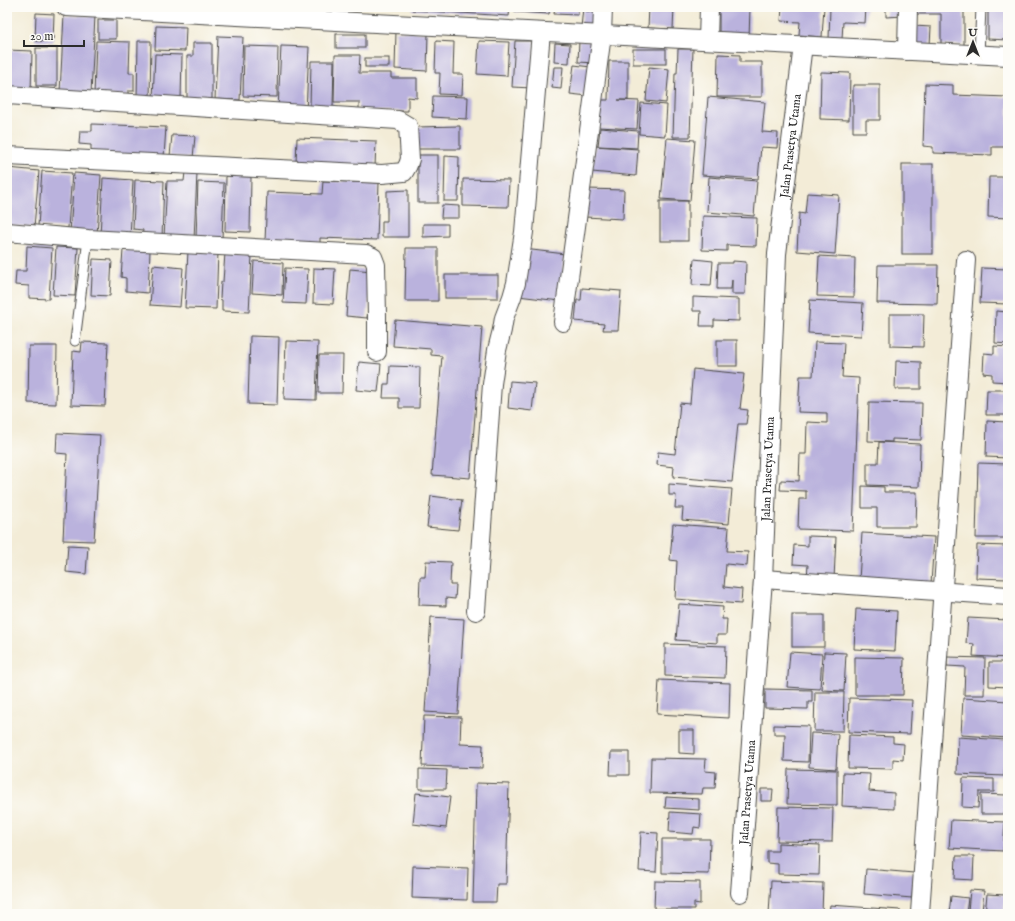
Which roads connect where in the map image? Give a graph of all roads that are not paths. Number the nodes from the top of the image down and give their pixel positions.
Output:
1 (66, 7) edge
2 (603, 7) edge
3 (709, 7) edge
4 (908, 7) edge
5 (981, 7) edge
6 (541, 32) junction
7 (602, 35) junction
8 (708, 40) junction
9 (803, 45) junction
10 (907, 51) junction
11 (979, 54) junction
12 (1008, 56) edge
13 (7, 95) edge
14 (7, 156) edge
15 (7, 232) edge
16 (88, 240) junction
17 (966, 260) dead end
18 (563, 322) dead end
19 (75, 341) dead end
20 (377, 352) dead end
21 (763, 579) junction
22 (943, 592) junction
23 (1008, 596) edge
24 (476, 611) dead end
25 (740, 893) dead end
26 (920, 913) edge

1 - 6 street
2 - 7 street
3 - 8 street
4 - 10 street
5 - 11 lane
6 - 7 street
6 - 24 street
7 - 8 street
7 - 18 street
8 - 9 street
9 - 10 street
9 - 21 street, Jalan Prasetya Utama
10 - 11 street
11 - 12 street
13 - 14 street
15 - 16 street
16 - 19 lane
16 - 20 street
17 - 22 street
21 - 22 street
21 - 25 street, Jalan Prasetya Utama
22 - 23 street
22 - 26 street

